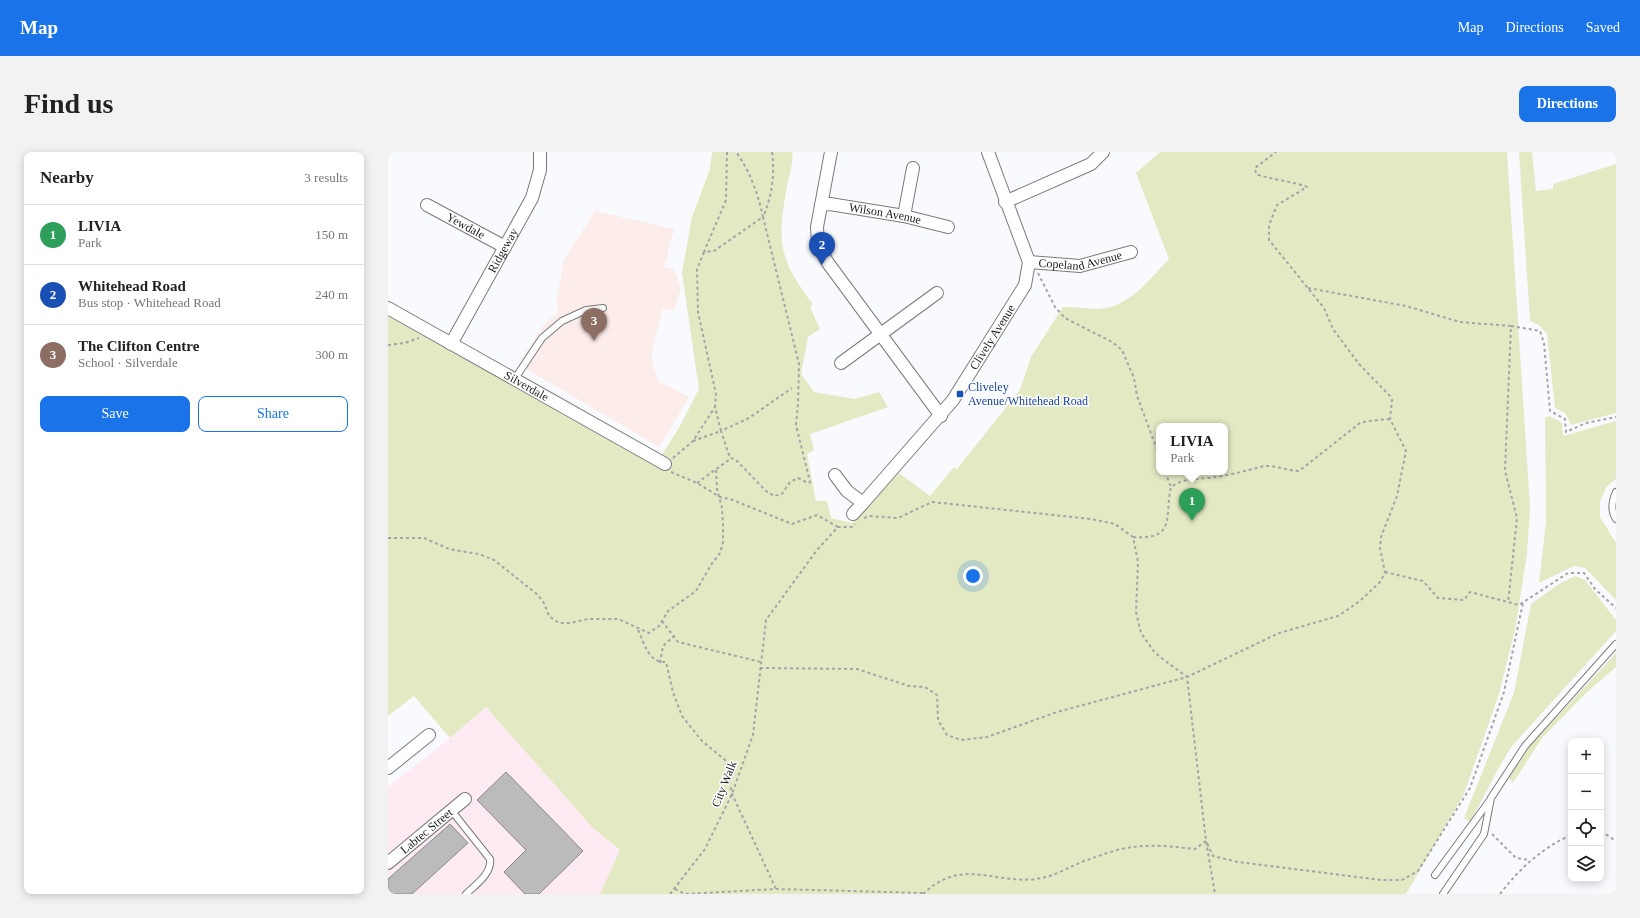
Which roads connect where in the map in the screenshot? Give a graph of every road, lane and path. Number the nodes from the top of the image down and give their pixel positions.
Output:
1 (540, 152) edge
2 (727, 152) edge
3 (736, 152) edge
4 (772, 152) edge
5 (831, 152) edge
6 (988, 152) edge
7 (1103, 152) edge
8 (1276, 152) edge
9 (913, 168) dead end
10 (1005, 202) junction
11 (821, 205) junction
12 (427, 206) dead end
13 (904, 216) junction
14 (763, 217) junction
15 (948, 227) dead end
16 (505, 247) junction
17 (704, 252) junction
18 (1131, 252) dead end
19 (1031, 262) junction
20 (1307, 288) junction
21 (937, 293) dead end
22 (388, 308) edge
23 (603, 308) dead end
24 (1511, 326) junction
25 (431, 333) junction
26 (882, 334) junction
27 (451, 344) junction
28 (388, 345) edge
29 (841, 363) dead end
30 (514, 380) junction
31 (792, 388) dead end
32 (715, 407) junction
33 (941, 416) junction
34 (1616, 417) edge
35 (1390, 419) junction
36 (721, 431) junction
37 (693, 441) junction
38 (1156, 447) edge
39 (730, 458) junction
40 (665, 464) junction
41 (716, 468) junction
42 (1228, 474) edge
43 (835, 475) dead end
44 (1166, 475) edge
45 (1223, 475) edge
46 (697, 483) junction
47 (1171, 487) junction
48 (1616, 492) edge
49 (720, 497) junction
50 (863, 502) junction
51 (855, 518) junction
52 (1616, 519) edge
53 (838, 527) junction
54 (1133, 537) junction
55 (388, 538) edge
56 (1385, 572) junction
57 (1508, 603) junction
58 (1523, 603) junction
59 (1616, 608) edge
60 (662, 621) junction
61 (637, 629) junction
62 (674, 636) junction
63 (1616, 644) edge
64 (761, 662) junction
65 (660, 663) junction
66 (760, 668) junction
67 (1187, 677) junction
68 (429, 735) dead end
69 (388, 768) edge
70 (732, 794) junction
71 (1491, 798) junction
72 (465, 799) dead end
73 (451, 810) junction
74 (1486, 826) junction
75 (1604, 833) edge
76 (1568, 836) edge
77 (1206, 841) junction
78 (1616, 841) edge
79 (1530, 860) junction
80 (388, 863) edge
81 (1435, 875) dead end
82 (674, 889) junction
83 (776, 889) junction
84 (924, 893) edge
85 (466, 894) edge
86 (670, 894) edge
87 (1215, 894) edge
88 (1442, 894) edge
89 (1500, 894) edge

1 - 16 street, Ridgeway
2 - 17 path
3 - 14 path
4 - 14 path
5 - 11 street
6 - 10 street
7 - 10 street
8 - 20 path
9 - 13 street
10 - 19 street
11 - 13 street, Wilson Avenue
11 - 26 street
12 - 16 street, Yewdale
13 - 15 street, Wilson Avenue
14 - 17 path
14 - 39 path
16 - 27 street, Ridgeway
17 - 32 path
18 - 19 street, Copeland Avenue
19 - 33 street, Clively Avenue
19 - 38 path
20 - 24 path
20 - 35 path
21 - 26 street
22 - 25 street, Silverdale
23 - 30 lane
24 - 34 path
24 - 57 path
25 - 27 street, Silverdale
25 - 28 path
26 - 29 street
26 - 33 street
27 - 30 street, Silverdale
30 - 40 street, Silverdale
31 - 36 path
32 - 36 path
32 - 37 path
33 - 50 street, Clively Avenue
35 - 42 path
35 - 56 path
36 - 37 path
36 - 39 path
37 - 40 path
39 - 41 path
40 - 46 path
41 - 46 path
41 - 49 path
43 - 50 street
44 - 47 path
45 - 47 path
46 - 49 path
47 - 54 path
48 - 52 lane
49 - 53 path
49 - 60 path
50 - 51 street, Clively Avenue
51 - 53 path
51 - 54 path
53 - 64 path, City Walk
54 - 67 path
55 - 61 path
56 - 57 path
56 - 67 path
57 - 58 path
58 - 59 path
58 - 77 path
60 - 61 path
60 - 62 path
61 - 65 path
62 - 64 path
62 - 65 path
63 - 71 lane
64 - 66 path, City Walk
65 - 70 path
66 - 67 path
66 - 70 path, City Walk
67 - 77 path
68 - 69 street
70 - 82 path, City Walk
70 - 83 path
71 - 74 lane
71 - 81 lane
72 - 73 street, Labtec Street
73 - 80 street, Labtec Street
73 - 85 lane
74 - 79 path
74 - 88 lane
75 - 78 path
76 - 79 path
77 - 84 path
77 - 87 path
79 - 89 path
82 - 83 path
82 - 86 path, City Walk
83 - 84 path

